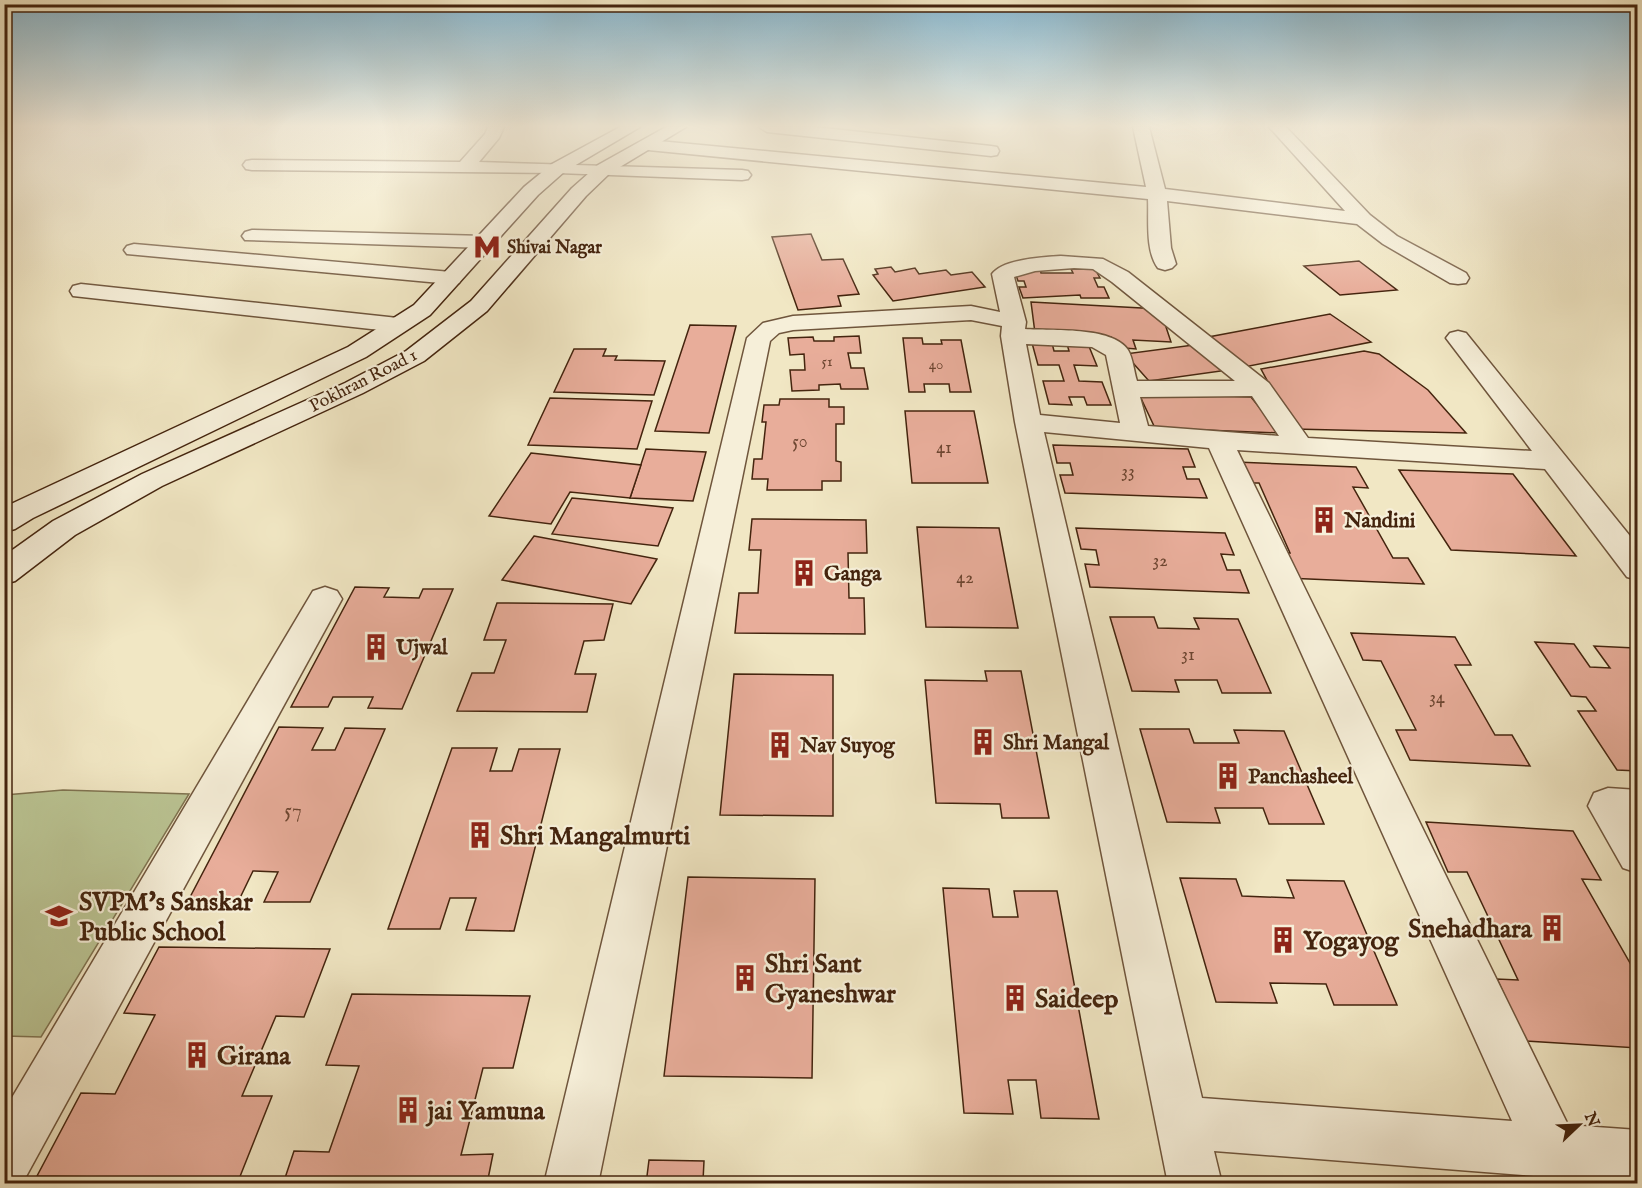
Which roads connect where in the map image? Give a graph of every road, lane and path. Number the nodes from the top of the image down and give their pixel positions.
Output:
1 (541, 182) edge
2 (589, 182) edge
3 (1054, 182) edge
4 (1154, 182) edge
5 (1329, 182) edge
6 (1157, 194) junction
7 (1363, 219) junction
8 (252, 236) dead end
9 (485, 242) junction
10 (134, 250) dead end
11 (1165, 264) dead end
12 (451, 278) junction
13 (1458, 278) dead end
14 (81, 291) dead end
15 (398, 325) junction
16 (1014, 329) junction
17 (1458, 338) dead end
18 (1260, 388) junction
19 (1125, 389) junction
20 (1028, 422) junction
21 (1136, 433) junction
22 (1219, 441) junction
23 (1299, 445) junction
24 (1553, 460) junction
25 (4, 522) edge
26 (1638, 569) edge
27 (4, 573) edge
28 (325, 599) dead end
29 (1638, 808) edge
30 (1638, 854) edge
31 (1183, 1123) junction
32 (1553, 1151) junction
33 (1638, 1157) edge
34 (4, 1163) edge
35 (572, 1184) edge
36 (1196, 1184) edge

1 - 9 street, Pokhran Road 1
2 - 27 street, Pokhran Road 1
3 - 6 street
4 - 6 street
5 - 7 street
6 - 7 street
6 - 11 street
7 - 13 street
8 - 9 street
9 - 12 street, Pokhran Road 1
10 - 12 street
12 - 15 street, Pokhran Road 1
14 - 15 street
15 - 25 street, Pokhran Road 1
16 - 18 street
16 - 19 street
16 - 20 street
16 - 35 street
17 - 24 street
18 - 19 street
18 - 23 street
19 - 21 street
20 - 21 street
20 - 31 street
21 - 22 street
22 - 23 street
22 - 32 street
23 - 24 street
24 - 26 street
28 - 34 street
29 - 30 street
31 - 32 street
31 - 36 street
32 - 33 street

